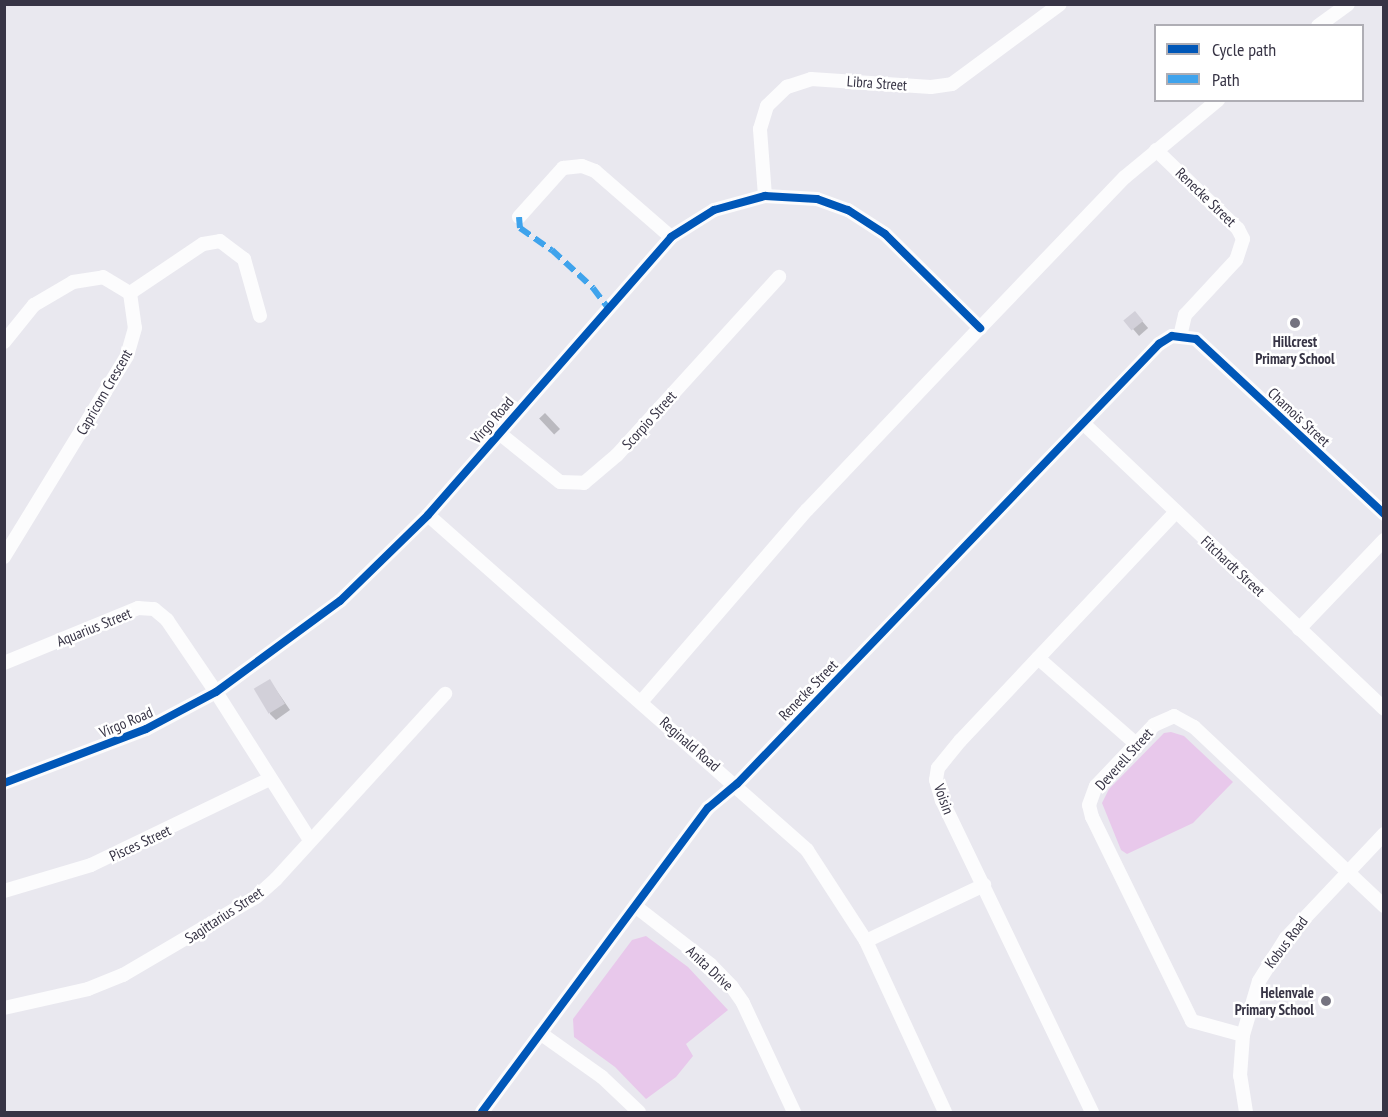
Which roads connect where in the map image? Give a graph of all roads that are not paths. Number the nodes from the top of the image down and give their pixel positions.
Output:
1 (1060, 4) edge
2 (1348, 4) edge
3 (1321, 24) edge
4 (1216, 102) edge
5 (1156, 150) junction
6 (765, 195) junction
7 (519, 217) dead end
8 (671, 237) junction
9 (779, 277) dead end
10 (130, 292) junction
11 (260, 316) dead end
12 (980, 328) junction
13 (1180, 336) junction
14 (4, 342) edge
15 (1083, 423) junction
16 (500, 433) junction
17 (1176, 512) junction
18 (1383, 514) edge
19 (428, 515) junction
20 (1383, 540) edge
21 (4, 557) edge
22 (1299, 629) junction
23 (1038, 658) junction
24 (4, 663) edge
25 (216, 692) junction
26 (445, 694) dead end
27 (641, 702) junction
28 (1383, 709) edge
29 (1135, 743) junction
30 (270, 779) junction
31 (4, 783) edge
32 (737, 784) junction
33 (1383, 834) edge
34 (310, 840) junction
35 (1347, 872) junction
36 (984, 885) junction
37 (4, 891) edge
38 (635, 906) junction
39 (1383, 906) edge
40 (866, 941) junction
41 (4, 1008) edge
42 (540, 1033) junction
43 (1243, 1035) junction
44 (482, 1113) edge
45 (639, 1113) edge
46 (794, 1113) edge
47 (945, 1113) edge
48 (1092, 1113) edge
49 (1246, 1113) edge

1 - 6 street, Libra Street
2 - 3 street
4 - 5 street
5 - 12 street
5 - 13 street, Renecke Street
6 - 8 street, Virgo Road
6 - 12 street, Virgo Road
7 - 8 street
8 - 16 street, Virgo Road
9 - 16 street, Scorpio Street
10 - 11 street
10 - 14 street
10 - 21 street, Capricorn Crescent
12 - 27 street
13 - 15 street, Renecke Street
13 - 18 street, Chamois Street
15 - 17 street, Fitchardt Street
15 - 32 street, Renecke Street
16 - 19 street, Virgo Road
17 - 22 street, Fitchardt Street
17 - 23 street, Voisin
19 - 25 street, Virgo Road
19 - 27 street, Reginald Road
20 - 22 street
22 - 28 street, Fitchardt Street
23 - 29 street
23 - 36 street, Voisin
24 - 25 street, Aquarius Street
25 - 30 street
25 - 31 street, Virgo Road
26 - 34 street, Sagittarius Street
27 - 32 street, Reginald Road
29 - 35 street, Deverell Street
29 - 43 street, Deverell Street
30 - 34 street
30 - 37 street, Pisces Street
32 - 38 street, Renecke Street
32 - 40 street, Reginald Road
33 - 35 street, Kobus Road
34 - 41 street, Sagittarius Street
35 - 39 street, Deverell Street
35 - 43 street, Kobus Road
36 - 40 street
36 - 48 street, Voisin
38 - 42 street, Renecke Street
38 - 46 street, Anita Drive
40 - 47 street, Reginald Road
42 - 44 street, Renecke Street
42 - 45 street
43 - 49 street, Kobus Road

